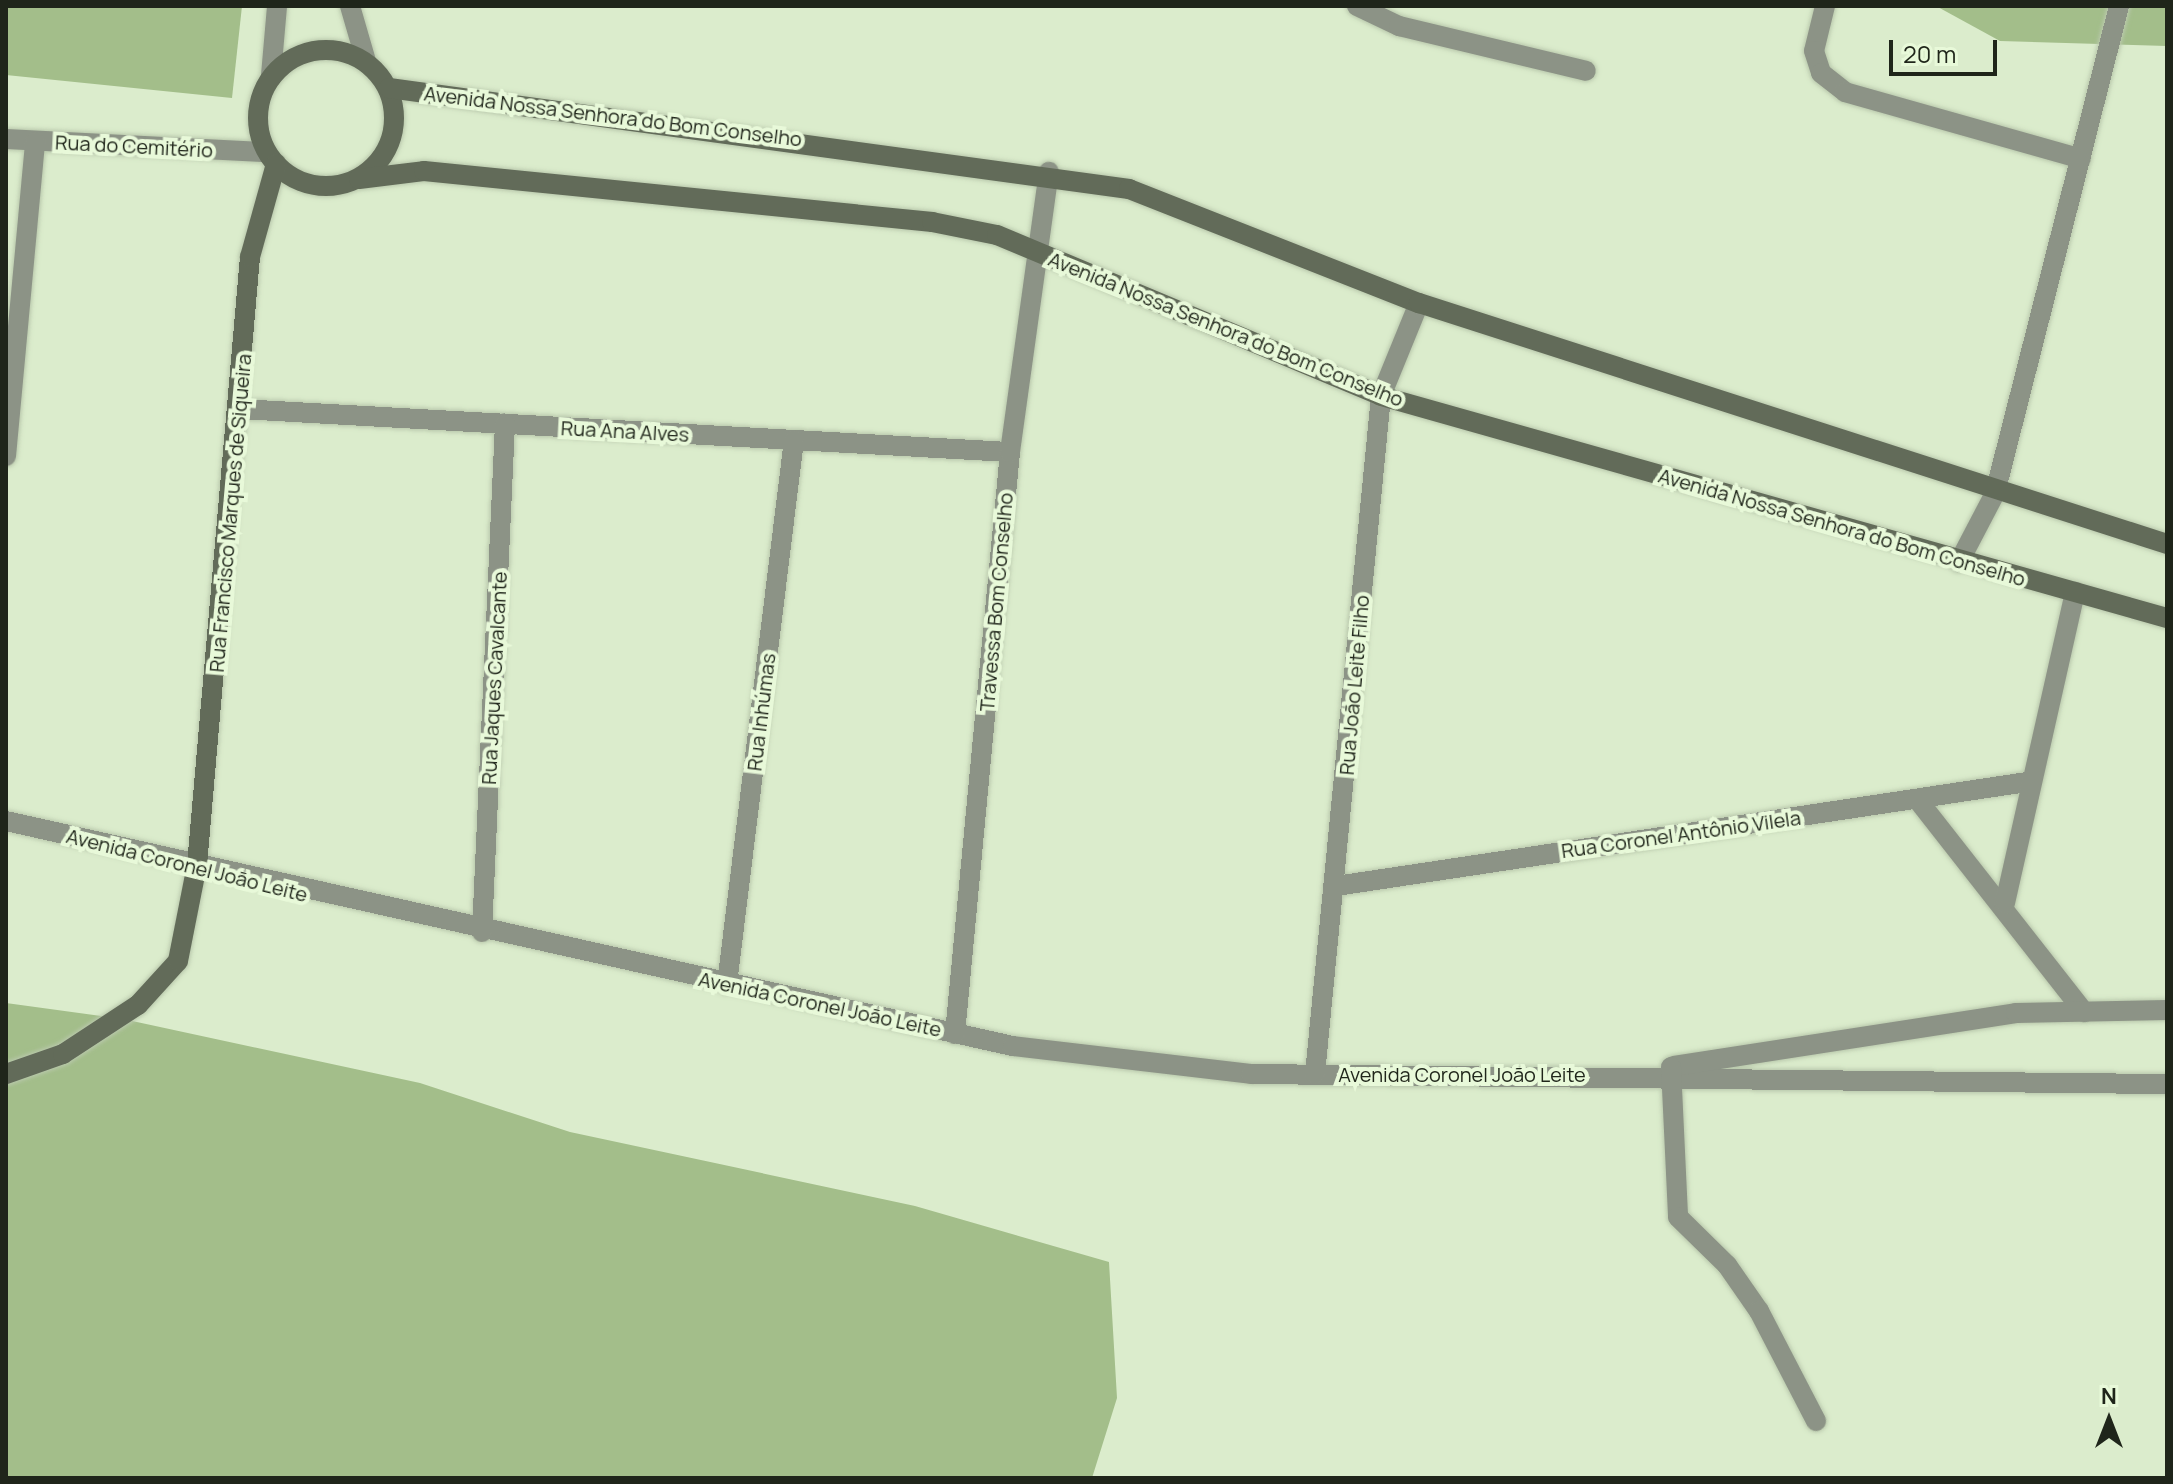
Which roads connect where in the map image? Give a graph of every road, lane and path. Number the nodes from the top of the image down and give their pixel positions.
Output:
1 (277, 6) edge
2 (350, 6) edge
3 (1357, 6) edge
4 (1825, 6) edge
5 (2119, 6) edge
6 (366, 61) junction
7 (1586, 71) dead end
8 (271, 75) junction
9 (389, 88) junction
10 (6, 139) edge
11 (35, 142) junction
12 (270, 158) junction
13 (2081, 159) junction
14 (1049, 172) junction
15 (359, 179) junction
16 (1039, 253) junction
17 (1419, 303) junction
18 (1381, 396) junction
19 (240, 409) junction
20 (505, 424) junction
21 (794, 440) junction
22 (1010, 452) junction
23 (6, 456) edge
24 (1995, 493) junction
25 (2167, 544) edge
26 (1959, 562) junction
27 (2075, 592) junction
28 (2167, 618) edge
29 (2027, 782) junction
30 (1917, 799) junction
31 (6, 821) edge
32 (197, 865) junction
33 (1336, 886) junction
34 (2005, 903) junction
35 (482, 932) junction
36 (727, 984) junction
37 (2167, 1010) edge
38 (2084, 1012) junction
39 (955, 1034) junction
40 (1671, 1071) junction
41 (6, 1074) edge
42 (1315, 1074) junction
43 (2167, 1084) edge
44 (1816, 1421) dead end

1 - 8 street
2 - 6 street
3 - 7 street
4 - 13 street
5 - 13 street
6 - 8 street
6 - 9 street
8 - 12 street
9 - 14 street, Avenida Nossa Senhora do Bom Conselho
9 - 15 street
10 - 11 street, Rua do Cemitério
11 - 12 street, Rua do Cemitério
11 - 23 street
12 - 15 street
12 - 19 street, Rua Francisco Marques de Siqueira
13 - 24 street
14 - 16 street, Travessa Bom Conselho
14 - 17 street, Avenida Nossa Senhora do Bom Conselho
15 - 16 street, Avenida Nossa Senhora do Bom Conselho
16 - 18 street, Avenida Nossa Senhora do Bom Conselho
16 - 22 street, Travessa Bom Conselho
17 - 18 street, Rua João Leite Filho
17 - 24 street, Avenida Nossa Senhora do Bom Conselho
18 - 26 street, Avenida Nossa Senhora do Bom Conselho
18 - 33 street, Rua João Leite Filho
19 - 20 street, Rua Ana Alves
19 - 32 street, Rua Francisco Marques de Siqueira
20 - 21 street, Rua Ana Alves
20 - 35 street, Rua Jaques Cavalcante
21 - 22 street, Rua Ana Alves
21 - 36 street, Rua Inhúmas
22 - 39 street, Travessa Bom Conselho
24 - 25 street, Avenida Nossa Senhora do Bom Conselho
24 - 26 street
26 - 27 street, Avenida Nossa Senhora do Bom Conselho
27 - 28 street, Avenida Nossa Senhora do Bom Conselho
27 - 29 street
29 - 30 street, Rua Coronel Antônio Vilela
29 - 34 street
30 - 33 street, Rua Coronel Antônio Vilela
30 - 34 street
31 - 32 street, Avenida Coronel João Leite
32 - 35 street, Avenida Coronel João Leite
32 - 41 street, Rua Francisco Marques de Siqueira
33 - 42 street, Rua João Leite Filho
34 - 38 street
35 - 36 street, Avenida Coronel João Leite
36 - 39 street, Avenida Coronel João Leite
37 - 38 street, Avenida Coronel João Leite
38 - 40 street, Avenida Coronel João Leite
39 - 42 street, Avenida Coronel João Leite
40 - 42 street, Avenida Coronel João Leite
40 - 43 street, Avenida Coronel João Leite
40 - 44 street

